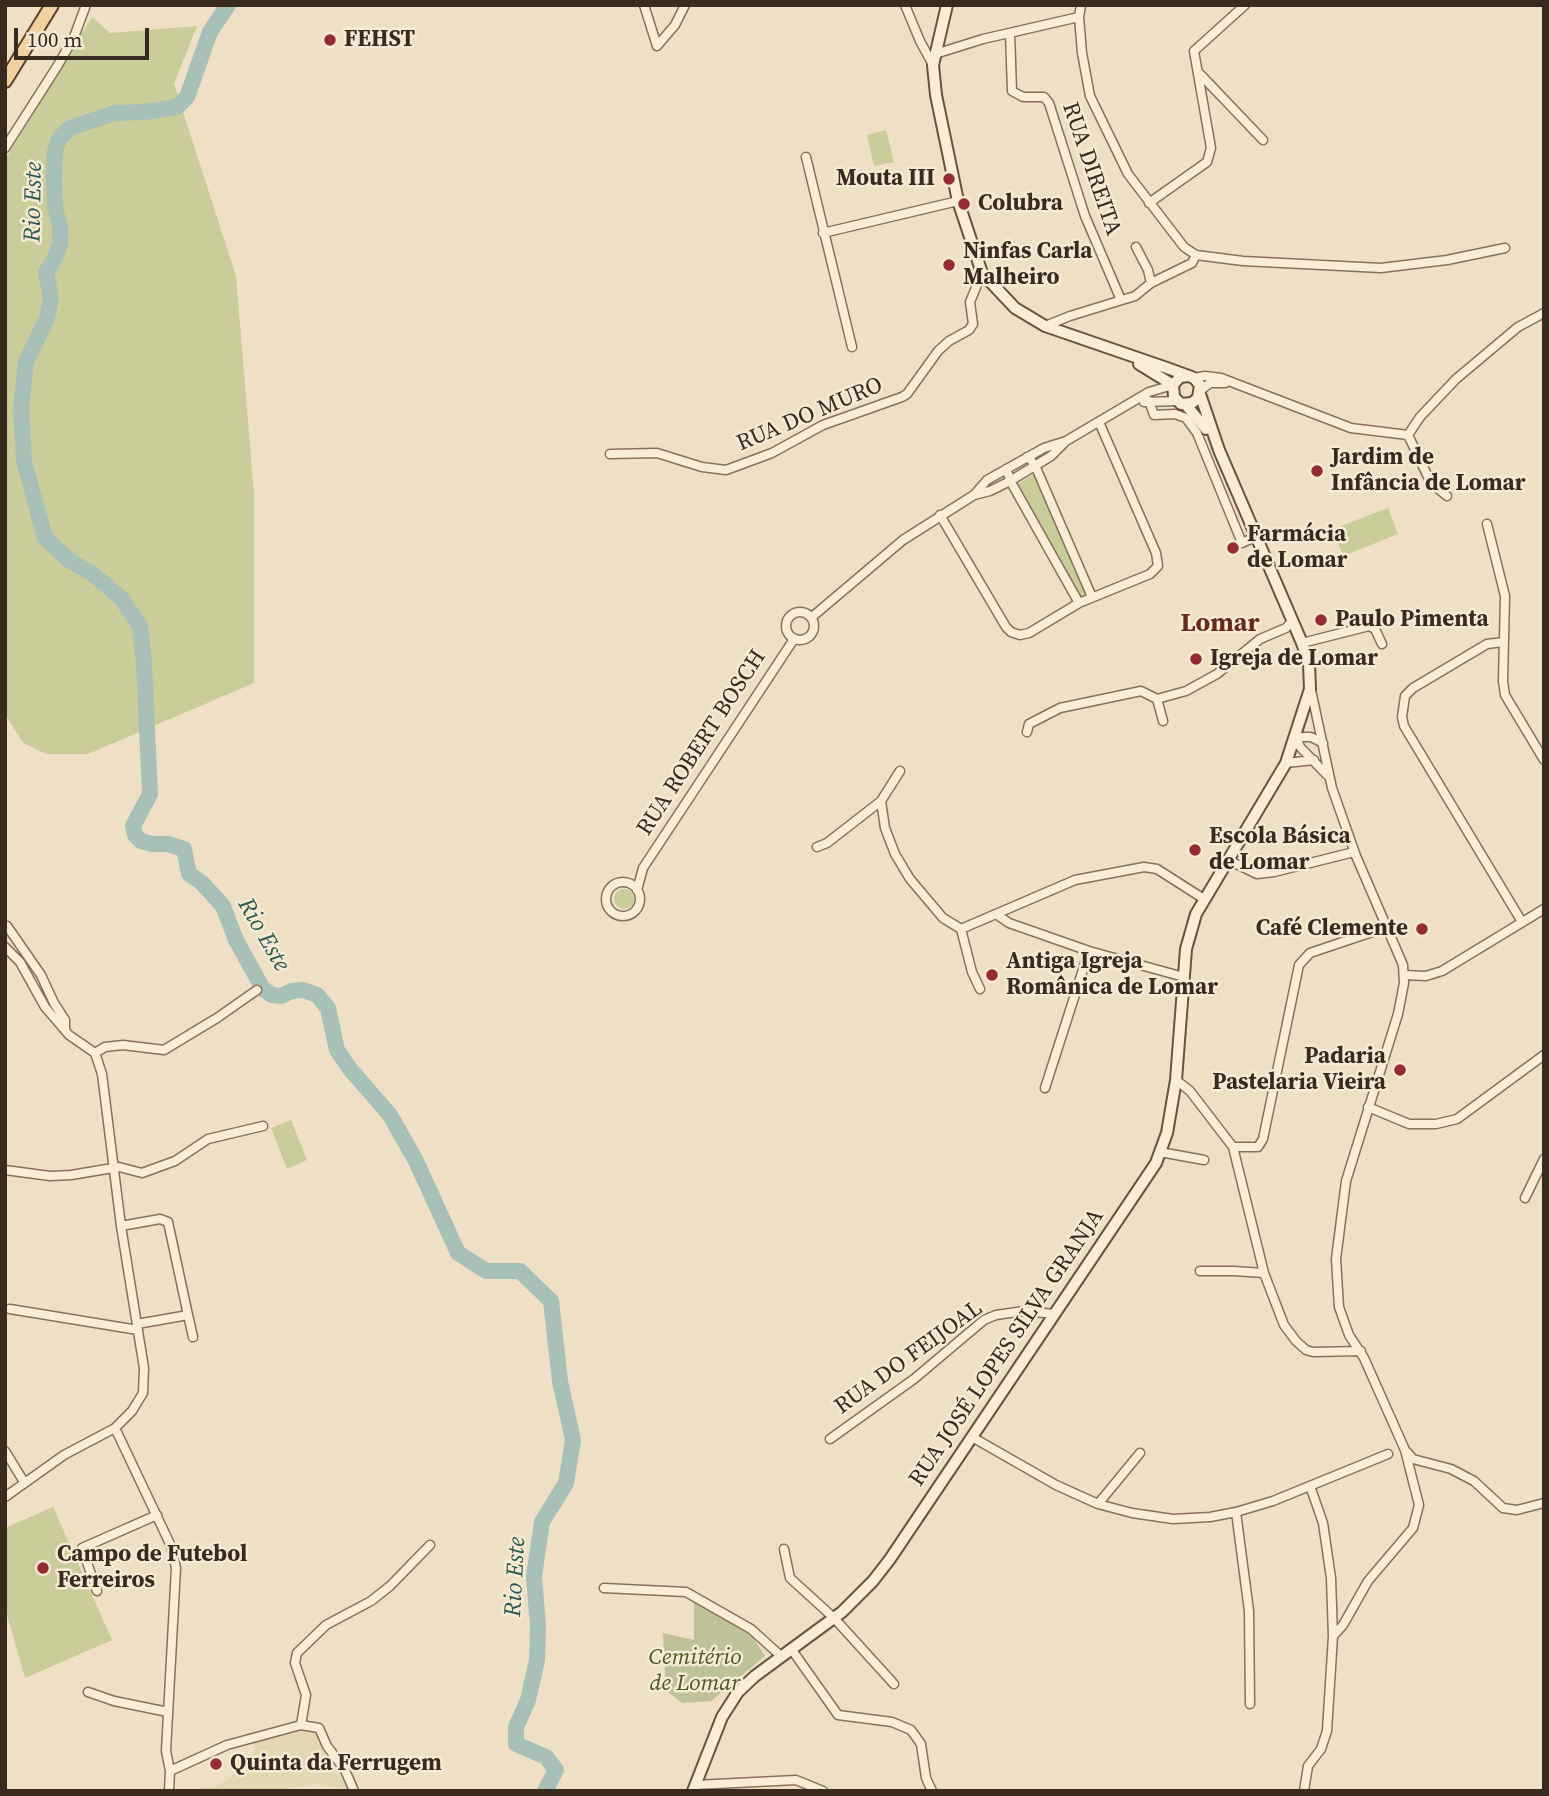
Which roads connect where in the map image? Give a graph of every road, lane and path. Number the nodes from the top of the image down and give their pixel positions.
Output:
1 (52, 5) edge
2 (86, 5) edge
3 (644, 5) edge
4 (685, 5) edge
5 (905, 5) edge
6 (947, 5) edge
7 (1081, 5) edge
8 (1245, 5) edge
9 (1079, 17) junction
10 (1010, 33) junction
11 (932, 57) junction
12 (1198, 72) junction
13 (5, 81) edge
14 (1263, 140) dead end
15 (5, 148) edge
16 (806, 157) dead end
17 (958, 201) junction
18 (1149, 203) junction
19 (824, 233) junction
20 (1136, 247) dead end
21 (1505, 248) dead end
22 (1196, 256) junction
23 (982, 273) junction
24 (1151, 283) junction
25 (1121, 300) junction
26 (1544, 313) edge
27 (1045, 326) junction
28 (852, 347) dead end
29 (1114, 351) junction
30 (1138, 363) junction
31 (1192, 377) junction
32 (1172, 385) junction
33 (1235, 385) junction
34 (1200, 392) junction
35 (1149, 397) junction
36 (1181, 403) junction
37 (1099, 422) junction
38 (1408, 435) junction
39 (1066, 441) junction
40 (1219, 450) junction
41 (610, 454) dead end
42 (1027, 457) junction
43 (1035, 466) junction
44 (1006, 469) junction
45 (1010, 481) junction
46 (974, 495) junction
47 (1447, 496) dead end
48 (940, 515) junction
49 (1487, 524) dead end
50 (1257, 536) junction
51 (1092, 597) junction
52 (1079, 603) junction
53 (811, 617) junction
54 (1293, 620) junction
55 (794, 639) junction
56 (1503, 642) junction
57 (1302, 643) junction
58 (1382, 644) dead end
59 (1310, 688) junction
60 (1157, 699) junction
61 (1163, 721) dead end
62 (1027, 732) dead end
63 (1296, 737) junction
64 (1323, 743) junction
65 (1314, 760) junction
66 (1544, 760) edge
67 (1286, 763) junction
68 (900, 771) dead end
69 (1330, 779) junction
70 (881, 802) junction
71 (817, 847) dead end
72 (1354, 852) junction
73 (1228, 860) junction
74 (643, 868) junction
75 (621, 882) junction
76 (637, 890) junction
77 (1204, 899) junction
78 (1544, 909) edge
79 (996, 914) junction
80 (1522, 922) junction
81 (6, 926) edge
82 (1387, 927) junction
83 (961, 929) junction
84 (5, 947) edge
85 (1089, 951) junction
86 (1404, 975) junction
87 (1184, 977) junction
88 (979, 989) dead end
89 (257, 990) dead end
90 (65, 1030) junction
91 (95, 1053) junction
92 (1544, 1055) edge
93 (1176, 1080) junction
94 (1045, 1088) dead end
95 (1368, 1107) junction
96 (263, 1126) dead end
97 (1233, 1147) junction
98 (1160, 1152) junction
99 (1544, 1158) edge
100 (1204, 1160) dead end
101 (114, 1167) junction
102 (5, 1170) edge
103 (1525, 1198) dead end
104 (121, 1226) junction
105 (1200, 1272) dead end
106 (1264, 1273) junction
107 (10, 1308) dead end
108 (1054, 1314) junction
109 (188, 1315) junction
110 (138, 1327) junction
111 (193, 1338) dead end
112 (1361, 1351) junction
113 (117, 1426) junction
114 (972, 1437) junction
115 (830, 1439) dead end
116 (1405, 1450) junction
117 (5, 1451) edge
118 (1140, 1453) dead end
119 (1388, 1454) dead end
120 (24, 1482) junction
121 (1310, 1486) junction
122 (5, 1497) edge
123 (1544, 1503) edge
124 (1098, 1504) junction
125 (1236, 1512) junction
126 (157, 1515) junction
127 (430, 1545) dead end
128 (783, 1549) dead end
129 (604, 1588) dead end
130 (97, 1591) dead end
131 (834, 1618) junction
132 (1333, 1636) junction
133 (792, 1650) junction
134 (782, 1657) junction
135 (894, 1684) dead end
136 (89, 1692) dead end
137 (1250, 1704) dead end
138 (168, 1713) junction
139 (301, 1725) junction
140 (170, 1771) junction
141 (694, 1788) edge
142 (819, 1790) edge
143 (169, 1791) edge
144 (354, 1791) edge
145 (932, 1791) edge
146 (1304, 1791) edge

1 - 13 main road
2 - 15 street
3 - 4 street
5 - 11 street
6 - 11 main road
7 - 9 street
8 - 12 street
9 - 10 street
9 - 18 street
10 - 11 street
10 - 25 street, RUA DIREITA
11 - 17 main road
12 - 14 street
12 - 18 street
16 - 19 street
17 - 19 street
17 - 23 main road
18 - 22 street
19 - 28 street
20 - 24 street
21 - 22 street
22 - 24 street
23 - 27 main road
23 - 41 street, RUA DO MURO
24 - 25 street
25 - 27 street
26 - 38 street
27 - 29 main road
29 - 30 main road
29 - 31 main road
30 - 32 main road
30 - 35 street
31 - 32 main road
31 - 33 street
31 - 34 main road
32 - 35 street
32 - 36 main road
33 - 34 street
33 - 38 street
34 - 36 main road
34 - 40 main road
35 - 36 street
35 - 37 street
35 - 50 street
36 - 40 main road
37 - 39 street
37 - 51 street
38 - 47 street
39 - 42 street
39 - 43 street
40 - 50 main road
42 - 43 street
42 - 44 street
43 - 45 street
43 - 51 street
44 - 45 street
44 - 46 street
45 - 46 street
45 - 52 street
46 - 48 street
48 - 52 street
48 - 53 street
49 - 56 street
50 - 54 main road
51 - 52 street
53 - 55 street, RUA ROBERT BOSCH
53 - 55 street, RUA ROBERT BOSCH
54 - 57 main road
54 - 60 street
55 - 74 street, RUA ROBERT BOSCH
56 - 66 street
56 - 80 street
57 - 58 street
57 - 59 main road
59 - 63 main road, RUA JOSÉ LOPES SILVA GRANJA
59 - 64 street
60 - 61 street
60 - 62 street
63 - 64 street
63 - 65 street
63 - 67 main road, RUA JOSÉ LOPES SILVA GRANJA
64 - 69 street
65 - 67 street
65 - 69 street
67 - 73 main road, RUA JOSÉ LOPES SILVA GRANJA
68 - 70 street
69 - 72 street
70 - 71 street
70 - 83 street
72 - 73 street
72 - 82 street
73 - 77 main road, RUA JOSÉ LOPES SILVA GRANJA
74 - 75 street, RUA ROBERT BOSCH
74 - 76 street, RUA ROBERT BOSCH
75 - 76 street
75 - 76 street, RUA ROBERT BOSCH
77 - 79 street
77 - 87 main road, RUA JOSÉ LOPES SILVA GRANJA
78 - 80 street
79 - 83 street
79 - 85 street
80 - 86 street
81 - 90 street
82 - 86 street
82 - 97 street
83 - 88 street
84 - 90 street
85 - 87 street
85 - 94 street
86 - 95 street
87 - 93 main road, RUA JOSÉ LOPES SILVA GRANJA
89 - 91 street
90 - 91 street
91 - 101 street
92 - 95 street
93 - 97 street
93 - 98 main road, RUA JOSÉ LOPES SILVA GRANJA
95 - 112 street
96 - 101 street
97 - 106 street
98 - 100 street
98 - 108 main road, RUA JOSÉ LOPES SILVA GRANJA
99 - 103 street
101 - 102 street
101 - 104 street
104 - 109 street
104 - 110 street
105 - 106 street
106 - 112 street
107 - 110 street
108 - 114 main road, RUA JOSÉ LOPES SILVA GRANJA
108 - 115 street, RUA DO FEIJOAL
109 - 110 street
109 - 111 street
110 - 113 street
112 - 116 street
113 - 120 street
113 - 126 street
114 - 124 street
114 - 131 main road, RUA JOSÉ LOPES SILVA GRANJA
116 - 123 street
116 - 132 street
117 - 120 street
118 - 124 street
119 - 121 street
120 - 122 street
121 - 125 street
121 - 132 street
124 - 125 street
125 - 137 street
126 - 130 street
126 - 138 street
127 - 139 street
128 - 131 street
129 - 134 street
131 - 133 main road, RUA JOSÉ LOPES SILVA GRANJA
131 - 135 street
132 - 146 street
133 - 134 main road, RUA JOSÉ LOPES SILVA GRANJA
133 - 145 street
134 - 141 main road, RUA JOSÉ LOPES SILVA GRANJA
136 - 138 street
138 - 140 street
139 - 140 street
139 - 144 street
140 - 143 street
141 - 142 street

